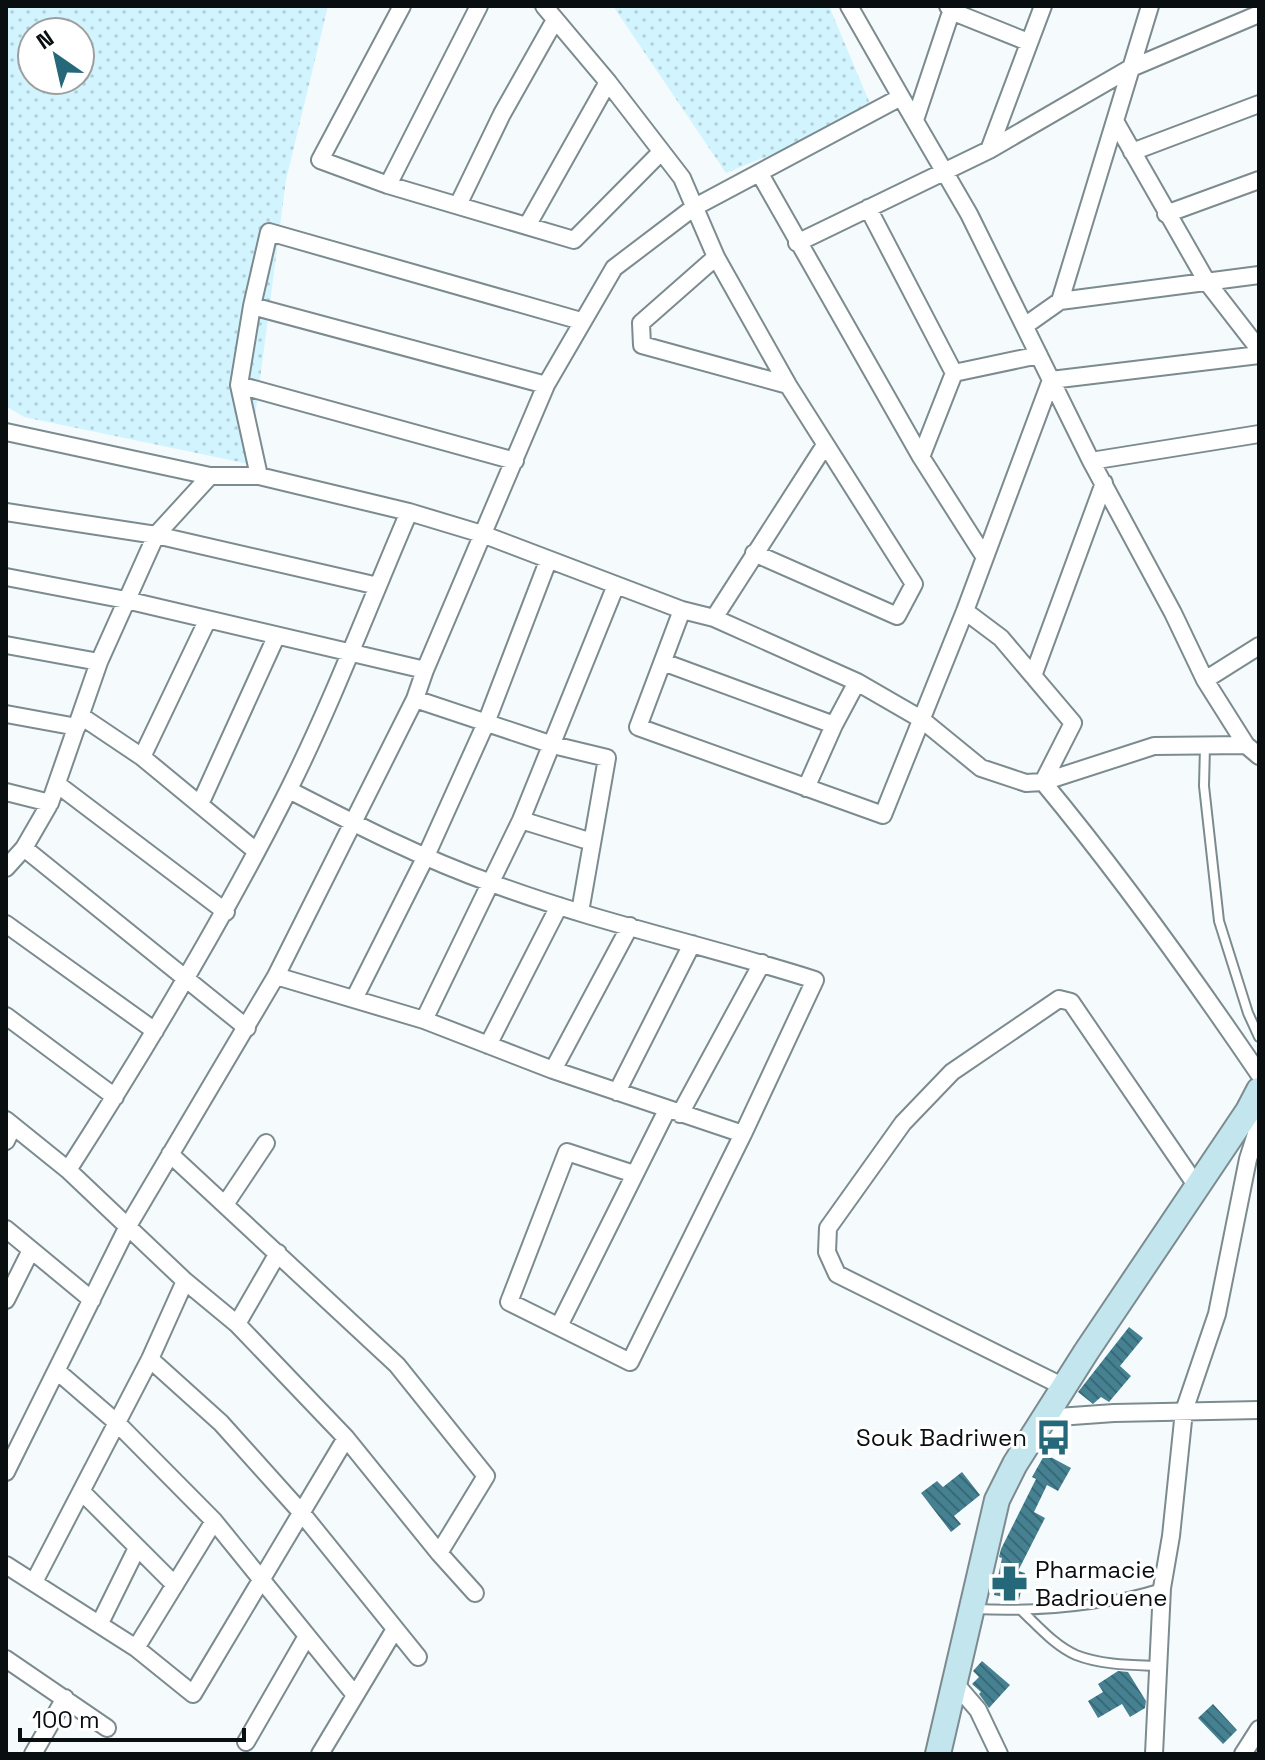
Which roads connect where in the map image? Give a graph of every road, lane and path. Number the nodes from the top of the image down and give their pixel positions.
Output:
1 (402, 6) edge
2 (479, 6) edge
3 (544, 6) edge
4 (849, 6) edge
5 (1043, 6) edge
6 (1150, 6) edge
7 (951, 8) edge
8 (1259, 14) edge
9 (555, 20) junction
10 (1028, 42) junction
11 (1129, 69) junction
12 (608, 82) junction
13 (901, 97) junction
14 (1259, 104) edge
15 (915, 120) junction
16 (1115, 121) junction
17 (989, 150) junction
18 (661, 152) junction
19 (1132, 152) junction
20 (945, 172) junction
21 (760, 174) junction
22 (1259, 180) edge
23 (388, 185) junction
24 (458, 205) junction
25 (693, 208) junction
26 (868, 208) junction
27 (1166, 214) junction
28 (527, 226) junction
29 (797, 243) junction
30 (716, 257) junction
31 (1259, 275) edge
32 (1207, 282) junction
33 (1060, 301) junction
34 (252, 306) junction
35 (581, 321) junction
36 (1026, 325) junction
37 (1259, 352) edge
38 (1039, 355) junction
39 (954, 373) junction
40 (1051, 380) junction
41 (239, 385) junction
42 (546, 385) junction
43 (788, 385) junction
44 (6, 432) edge
45 (1259, 434) edge
46 (825, 445) junction
47 (921, 457) junction
48 (515, 461) junction
49 (1091, 461) junction
50 (210, 476) junction
51 (259, 476) junction
52 (1104, 483) junction
53 (6, 512) edge
54 (409, 512) junction
55 (482, 534) junction
56 (156, 535) junction
57 (754, 553) junction
58 (984, 556) junction
59 (548, 561) junction
60 (6, 577) edge
61 (616, 585) junction
62 (378, 586) junction
63 (126, 600) junction
64 (682, 610) junction
65 (965, 611) junction
66 (714, 618) junction
67 (207, 621) junction
68 (276, 637) junction
69 (6, 645) edge
70 (1259, 646) edge
71 (350, 653) junction
72 (99, 662) junction
73 (663, 662) junction
74 (425, 670) junction
75 (1033, 676) junction
76 (1205, 680) junction
77 (857, 682) junction
78 (415, 699) junction
79 (6, 714) edge
80 (921, 719) junction
81 (79, 721) junction
82 (486, 723) junction
83 (834, 725) junction
84 (553, 745) junction
85 (1205, 745) junction
86 (1252, 750) edge
87 (142, 757) junction
88 (1043, 782) junction
89 (57, 784) junction
90 (806, 788) junction
91 (289, 790) junction
92 (6, 792) edge
93 (201, 802) junction
94 (50, 803) junction
95 (521, 820) junction
96 (354, 823) junction
97 (592, 842) junction
98 (24, 848) junction
99 (256, 851) junction
100 (426, 856) junction
101 (6, 868) edge
102 (492, 884) junction
103 (559, 906) junction
104 (226, 912) junction
105 (580, 912) junction
106 (6, 924) edge
107 (630, 926) junction
108 (692, 944) junction
109 (762, 963) junction
110 (276, 976) junction
111 (188, 979) junction
112 (354, 999) junction
113 (6, 1016) edge
114 (424, 1020) junction
115 (247, 1028) junction
116 (155, 1031) junction
117 (1259, 1037) edge
118 (488, 1045) junction
119 (553, 1070) junction
120 (1259, 1074) edge
121 (617, 1092) junction
122 (115, 1097) junction
123 (1253, 1100) edge
124 (674, 1112) junction
125 (8, 1129) edge
126 (743, 1134) junction
127 (266, 1143) dead end
128 (170, 1154) junction
129 (68, 1170) junction
130 (634, 1174) junction
131 (1196, 1185) junction
132 (226, 1203) junction
133 (128, 1226) junction
134 (6, 1229) edge
135 (31, 1250) junction
136 (278, 1253) junction
137 (185, 1281) junction
138 (6, 1300) edge
139 (92, 1300) junction
140 (237, 1324) junction
141 (559, 1326) junction
142 (150, 1359) junction
143 (57, 1371) junction
144 (1064, 1387) junction
145 (1259, 1410) edge
146 (1184, 1411) junction
147 (1044, 1418) junction
148 (116, 1422) junction
149 (346, 1438) junction
150 (6, 1472) edge
151 (82, 1492) junction
152 (300, 1511) junction
153 (214, 1521) junction
154 (137, 1548) junction
155 (439, 1553) junction
156 (6, 1565) edge
157 (260, 1577) junction
158 (34, 1582) junction
159 (175, 1585) junction
160 (1162, 1588) junction
161 (475, 1593) dead end
162 (970, 1609) junction
163 (1022, 1611) junction
164 (100, 1623) junction
165 (395, 1629) junction
166 (307, 1636) junction
167 (136, 1648) junction
168 (418, 1657) dead end
169 (6, 1659) edge
170 (1158, 1666) junction
171 (954, 1682) junction
172 (355, 1695) junction
173 (65, 1698) junction
174 (107, 1728) dead end
175 (1259, 1729) edge
176 (246, 1742) dead end
177 (33, 1754) edge
178 (320, 1754) edge
179 (938, 1754) edge
180 (999, 1754) edge
181 (1154, 1754) edge
182 (1243, 1754) edge

1 - 23 street
2 - 23 street
3 - 9 street
4 - 13 street
5 - 10 street
6 - 11 street
7 - 10 street
7 - 15 street
8 - 11 street
9 - 12 street
9 - 24 street
10 - 17 street
11 - 16 street
11 - 17 street
12 - 18 street
12 - 28 street
13 - 15 street
13 - 21 street
14 - 19 street
15 - 20 street
16 - 19 street
16 - 33 street
17 - 20 street
18 - 25 street
18 - 28 street
19 - 27 street
20 - 26 street
20 - 36 street
21 - 25 street
21 - 29 street
22 - 27 street
23 - 24 street
24 - 28 street
25 - 30 street
25 - 35 street
26 - 29 street
26 - 39 street
27 - 32 street
29 - 47 street
30 - 43 street
30 - 43 street
31 - 32 street
32 - 33 street
32 - 37 street
33 - 36 street
34 - 35 street
34 - 41 street
34 - 42 street
35 - 42 street
36 - 38 street
37 - 40 street
38 - 39 street
38 - 40 street
39 - 47 street
40 - 49 street
40 - 58 street
41 - 48 street
41 - 51 street
42 - 48 street
43 - 46 street
44 - 50 street
45 - 49 street
46 - 57 street
46 - 57 street
47 - 58 street
48 - 55 street
49 - 52 street
50 - 51 street
50 - 56 street
51 - 54 street
52 - 75 street
52 - 76 street
53 - 56 street
54 - 55 street
54 - 62 street
55 - 59 street
55 - 74 street
56 - 62 street
56 - 63 street
57 - 66 street
58 - 65 street
59 - 61 street
59 - 82 street
60 - 63 street
61 - 64 street
61 - 84 street
62 - 71 street
63 - 67 street
63 - 72 street
64 - 66 street
64 - 73 street
65 - 75 street
65 - 80 street
66 - 77 street
67 - 68 street
67 - 87 street
68 - 71 street
68 - 93 street
69 - 72 street
70 - 76 street
71 - 74 street
71 - 91 street
72 - 81 street
73 - 83 street
73 - 90 street
74 - 78 street
75 - 88 street
76 - 86 street
77 - 80 street
77 - 83 street
78 - 82 street
78 - 96 street
79 - 81 street
80 - 88 street
80 - 90 street
81 - 87 street
81 - 89 street
82 - 84 street
82 - 100 street
83 - 90 street
84 - 95 street
84 - 97 street
85 - 86 street
85 - 88 street
85 - 117 lane
87 - 93 street
88 - 120 street
89 - 94 street
89 - 104 street
91 - 96 street
91 - 99 street
92 - 94 street
93 - 99 street
94 - 98 street
95 - 97 street
95 - 102 street
96 - 100 street
96 - 110 street
97 - 105 street
98 - 101 street
98 - 111 street
99 - 104 street
100 - 102 street
100 - 112 street
102 - 103 street
102 - 114 street
103 - 105 street
103 - 118 street
104 - 111 street
105 - 107 street
106 - 116 street
107 - 108 street
107 - 119 street
108 - 109 street
108 - 121 street
109 - 124 street
109 - 126 street
110 - 112 street
110 - 115 street
111 - 115 street
111 - 116 street
112 - 114 street
113 - 122 street
114 - 118 street
115 - 128 street
116 - 122 street
118 - 119 street
119 - 121 street
121 - 124 street
122 - 129 street
123 - 131 street
123 - 146 street
124 - 126 street
124 - 130 street
125 - 129 street
126 - 141 street
127 - 132 street
128 - 132 street
128 - 133 street
129 - 133 street
130 - 141 street
130 - 141 street
131 - 144 street
131 - 144 street
132 - 136 street
133 - 137 street
133 - 139 street
134 - 135 street
135 - 138 street
135 - 139 street
136 - 140 street
136 - 155 street
137 - 140 street
137 - 142 street
139 - 143 street
140 - 149 street
142 - 148 street
142 - 152 street
143 - 148 street
143 - 150 street
144 - 147 street
145 - 146 street
146 - 147 street
146 - 160 street
147 - 162 street
148 - 151 street
148 - 153 street
149 - 152 street
149 - 155 street
151 - 154 street
151 - 158 street
152 - 157 street
152 - 165 street
153 - 157 street
153 - 159 street
154 - 159 street
154 - 164 street
155 - 161 street
156 - 158 street
157 - 166 street
157 - 167 street
158 - 164 street
159 - 167 street
160 - 163 lane
160 - 170 street
162 - 163 lane
162 - 171 street
163 - 170 lane
164 - 167 street
165 - 168 street
165 - 172 street
166 - 172 street
166 - 176 street
169 - 173 street
170 - 181 street
171 - 179 street
171 - 180 street
172 - 178 street
173 - 174 street
173 - 177 street
175 - 182 street

